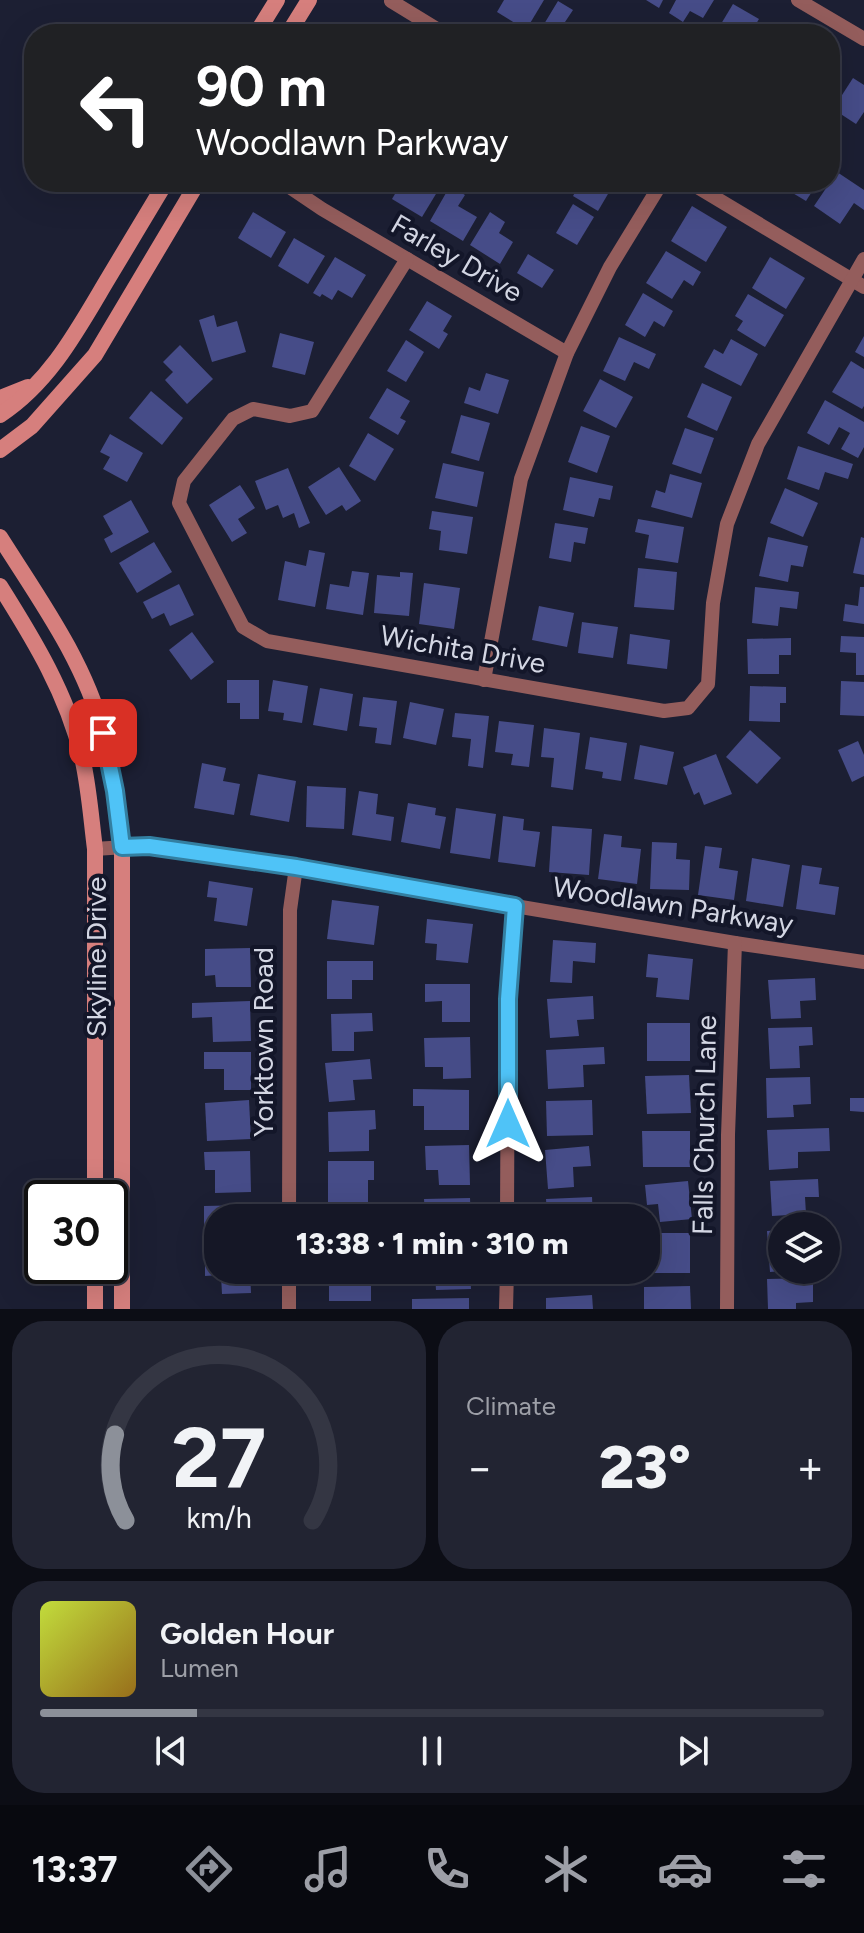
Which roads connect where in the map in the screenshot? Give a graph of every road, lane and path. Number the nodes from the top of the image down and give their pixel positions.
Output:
1 (277, 0) edge
2 (309, 0) edge
3 (798, 0) edge
4 (391, 1) edge
5 (262, 24) edge
6 (294, 24) edge
7 (429, 24) edge
8 (839, 24) edge
9 (840, 25) edge
10 (864, 39) edge
11 (160, 192) edge
12 (192, 192) edge
13 (297, 192) edge
14 (656, 192) edge
15 (706, 192) edge
16 (407, 259) junction
17 (864, 259) edge
18 (858, 283) edge
19 (567, 353) junction
20 (37, 383) junction
21 (0, 398) edge
22 (0, 415) edge
23 (0, 450) edge
24 (0, 537) edge
25 (0, 586) edge
26 (484, 680) junction
27 (122, 847) junction
28 (95, 849) junction
29 (296, 867) junction
30 (515, 906) junction
31 (735, 943) junction
32 (864, 962) edge
33 (95, 1180) edge
34 (289, 1204) edge
35 (507, 1204) edge
36 (95, 1284) edge
37 (289, 1284) edge
38 (507, 1284) edge
39 (95, 1309) edge
40 (122, 1309) edge
41 (289, 1309) edge
42 (506, 1309) edge
43 (727, 1309) edge

1 - 5 main road
2 - 6 main road
3 - 8 street
4 - 7 street
9 - 10 street
11 - 20 main road
12 - 23 main road
13 - 16 street, Farley Drive
14 - 19 street
15 - 18 street
16 - 19 street, Farley Drive
16 - 26 street, Wichita Drive
17 - 18 street, Wichita Drive
18 - 26 street, Wichita Drive
19 - 26 street
20 - 21 main road
20 - 22 main road
24 - 27 main road, Skyline Drive
25 - 28 main road, Skyline Drive
27 - 28 street, Woodlawn Parkway
27 - 29 street, Woodlawn Parkway
27 - 40 main road, Skyline Drive
28 - 33 main road, Skyline Drive
29 - 30 street, Woodlawn Parkway
29 - 34 street, Yorktown Road
30 - 31 street, Woodlawn Parkway
30 - 35 street
31 - 32 street, Woodlawn Parkway
31 - 43 street, Falls Church Lane
36 - 39 main road
37 - 41 street
38 - 42 street

